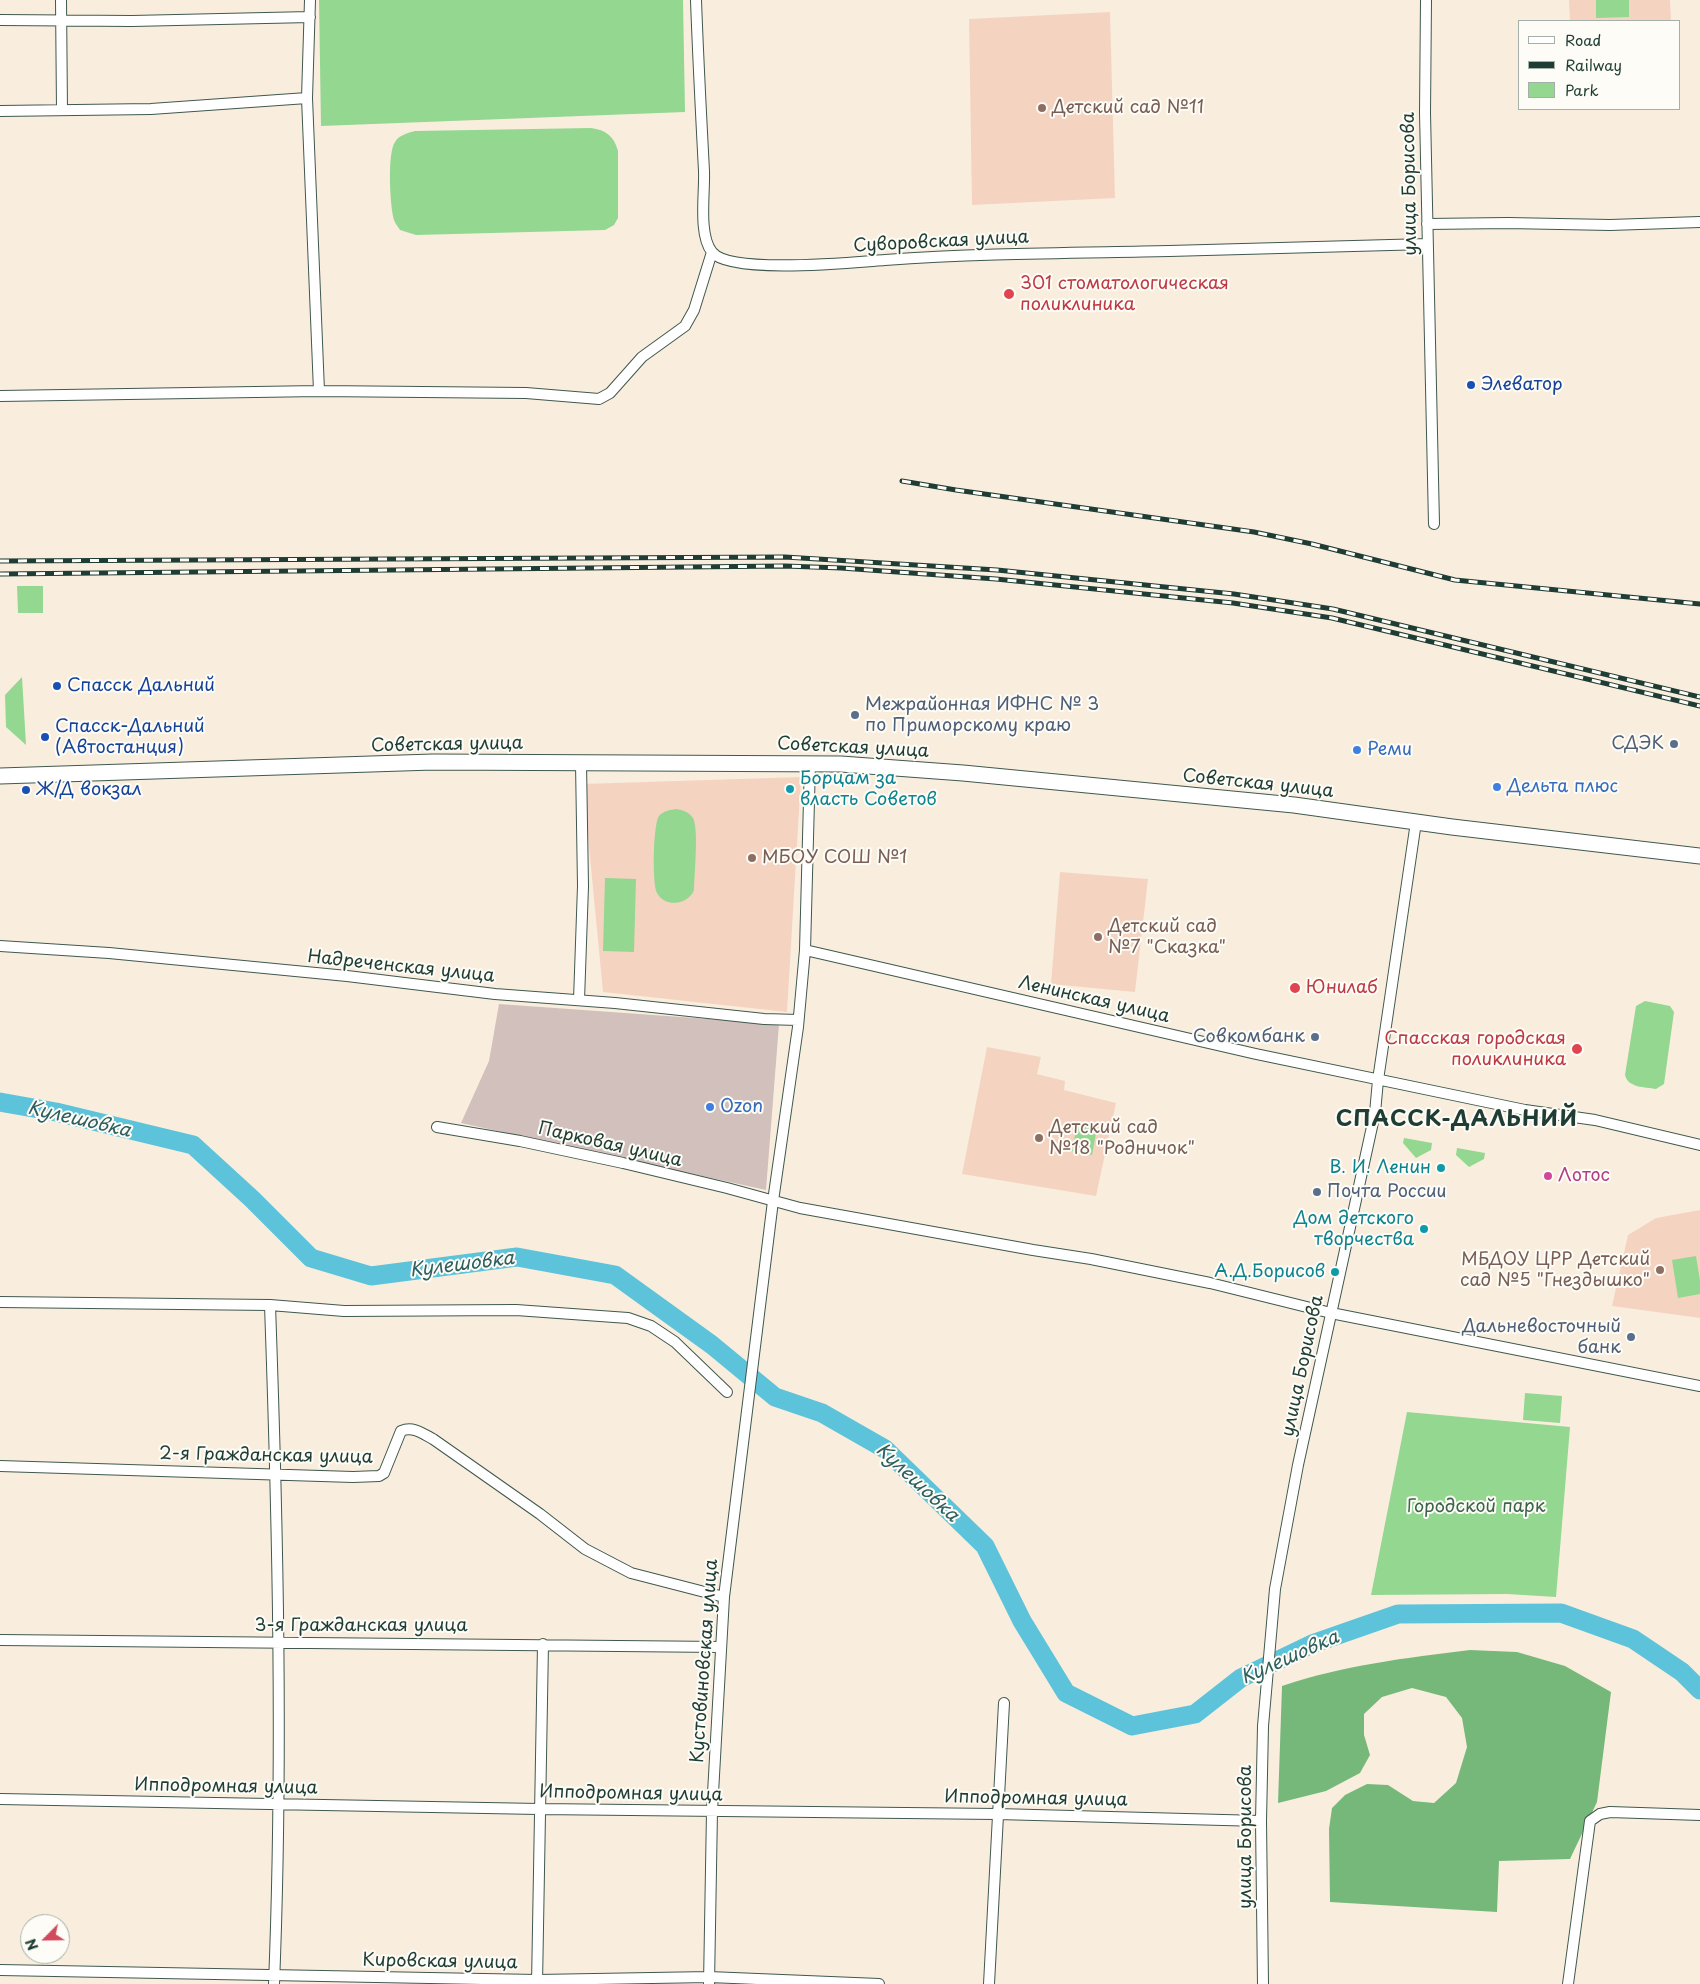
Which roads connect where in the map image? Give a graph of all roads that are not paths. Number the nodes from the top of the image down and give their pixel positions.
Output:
1 (61, 0) edge
2 (310, 0) edge
3 (696, 0) edge
4 (1426, 0) edge
5 (310, 16) junction
6 (0, 20) edge
7 (61, 20) junction
8 (307, 98) junction
9 (62, 110) junction
10 (0, 111) edge
11 (1700, 222) edge
12 (1427, 224) junction
13 (1428, 244) junction
14 (712, 252) junction
15 (319, 391) junction
16 (0, 396) edge
17 (1434, 524) dead end
18 (581, 763) junction
19 (810, 763) junction
20 (0, 776) edge
21 (1416, 822) junction
22 (1700, 856) edge
23 (0, 946) edge
24 (806, 950) junction
25 (579, 1000) junction
26 (798, 1020) junction
27 (1378, 1080) junction
28 (437, 1126) dead end
29 (1700, 1145) edge
30 (773, 1201) junction
31 (0, 1302) edge
32 (270, 1305) junction
33 (1331, 1313) junction
34 (1700, 1386) edge
35 (727, 1392) dead end
36 (0, 1466) edge
37 (276, 1474) junction
38 (724, 1597) junction
39 (0, 1640) edge
40 (278, 1642) junction
41 (542, 1644) junction
42 (721, 1647) junction
43 (1004, 1703) dead end
44 (0, 1799) edge
45 (277, 1804) junction
46 (539, 1809) junction
47 (712, 1810) junction
48 (997, 1814) junction
49 (1700, 1815) edge
50 (1261, 1822) junction
51 (0, 1970) edge
52 (274, 1979) edge
53 (709, 1980) edge
54 (537, 1982) edge
55 (879, 1984) edge
56 (989, 1984) edge
57 (1263, 1984) edge
58 (1568, 1984) edge

1 - 7 street
2 - 5 street
3 - 14 street
4 - 12 street, улица Борисова
5 - 7 street
5 - 8 street
6 - 7 street
7 - 9 street
8 - 9 street
8 - 15 street
9 - 10 street
11 - 12 street
12 - 13 street, улица Борисова
13 - 14 street, Суворовская улица
13 - 17 street, улица Борисова
14 - 15 street
15 - 16 street
18 - 19 main road, Советская улица
18 - 20 main road, Советская улица
18 - 25 street
19 - 21 main road, Советская улица
19 - 24 street
21 - 22 main road, Советская улица
21 - 27 street, улица Борисова
23 - 25 street, Надреченская улица
24 - 26 street
24 - 27 street, Ленинская улица
25 - 26 street, Надреченская улица
26 - 30 street
27 - 29 street, Ленинская улица
27 - 33 street, улица Борисова
28 - 30 street, Парковая улица
30 - 33 street, Парковая улица
30 - 38 street, Кустовиновская улица
31 - 32 street
32 - 35 street
32 - 37 street
33 - 34 street
33 - 50 street, улица Борисова
36 - 37 street, 2-я Гражданская улица
37 - 38 street, 2-я Гражданская улица
37 - 40 street
38 - 42 street, Кустовиновская улица
39 - 40 street, 3-я Гражданская улица
40 - 41 street, 3-я Гражданская улица
40 - 45 street
41 - 42 street, 3-я Гражданская улица
41 - 46 street
42 - 47 street, Кустовиновская улица
43 - 48 street
44 - 45 street, Ипподромная улица
45 - 46 street, Ипподромная улица
45 - 52 street
46 - 47 street, Ипподромная улица
46 - 54 street
47 - 48 street, Ипподромная улица
47 - 53 street, Кустовиновская улица
48 - 50 street, Ипподромная улица
48 - 56 street
49 - 58 street
50 - 57 street, улица Борисова
51 - 52 street, Кировская улица
52 - 54 street, Кировская улица
53 - 54 street, Кировская улица
53 - 55 street, Кировская улица

